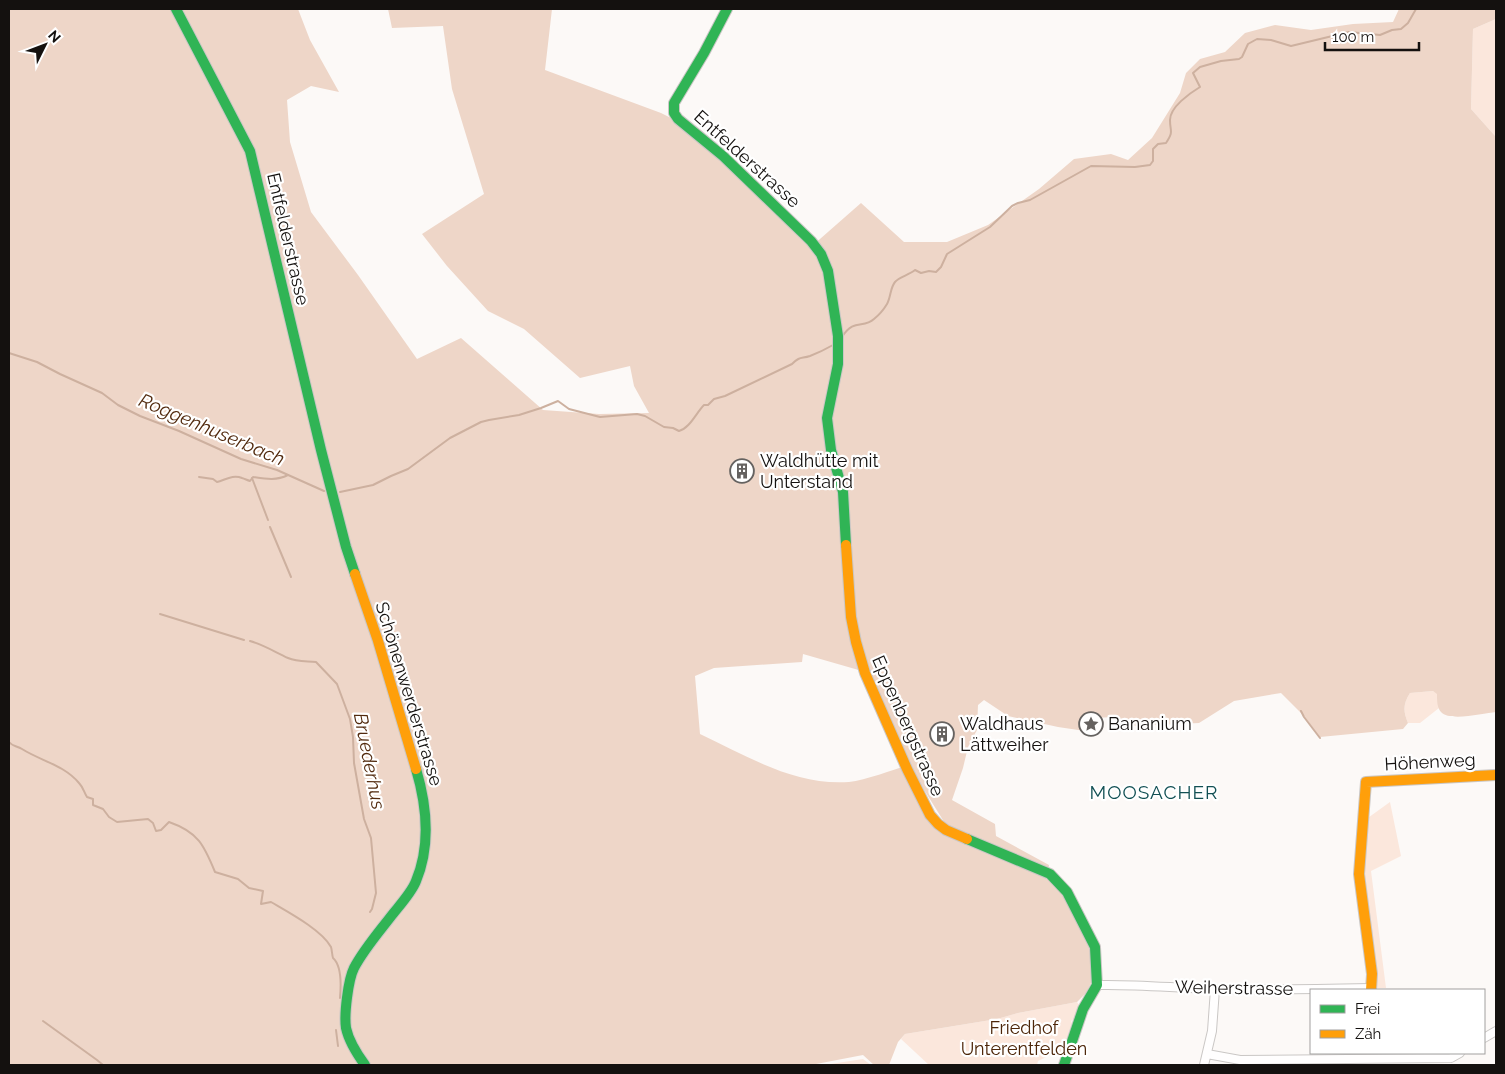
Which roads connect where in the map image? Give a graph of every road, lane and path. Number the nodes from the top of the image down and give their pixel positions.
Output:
1 (176, 9) edge
2 (727, 9) edge
3 (838, 336) joint
4 (331, 490) joint
5 (1496, 775) edge
6 (1097, 985) junction
7 (1215, 989) junction
8 (1371, 989) edge
9 (1496, 1031) edge
10 (1485, 1037) edge
11 (1207, 1054) junction
12 (1378, 1059) edge
13 (1224, 1061) edge
14 (1452, 1062) edge
15 (365, 1065) edge
16 (1064, 1065) edge
17 (1204, 1065) edge

1 - 4 street, Entfelderstrasse
2 - 3 street, Entfelderstrasse
3 - 6 street, Eppenbergstrasse
4 - 15 street, Schönenwerderstrasse
5 - 8 street, Höhenweg
6 - 7 street, Weiherstrasse
6 - 16 street
7 - 8 street, Weiherstrasse
7 - 11 street
9 - 10 street
11 - 13 street
11 - 17 street
12 - 13 street
12 - 14 street

